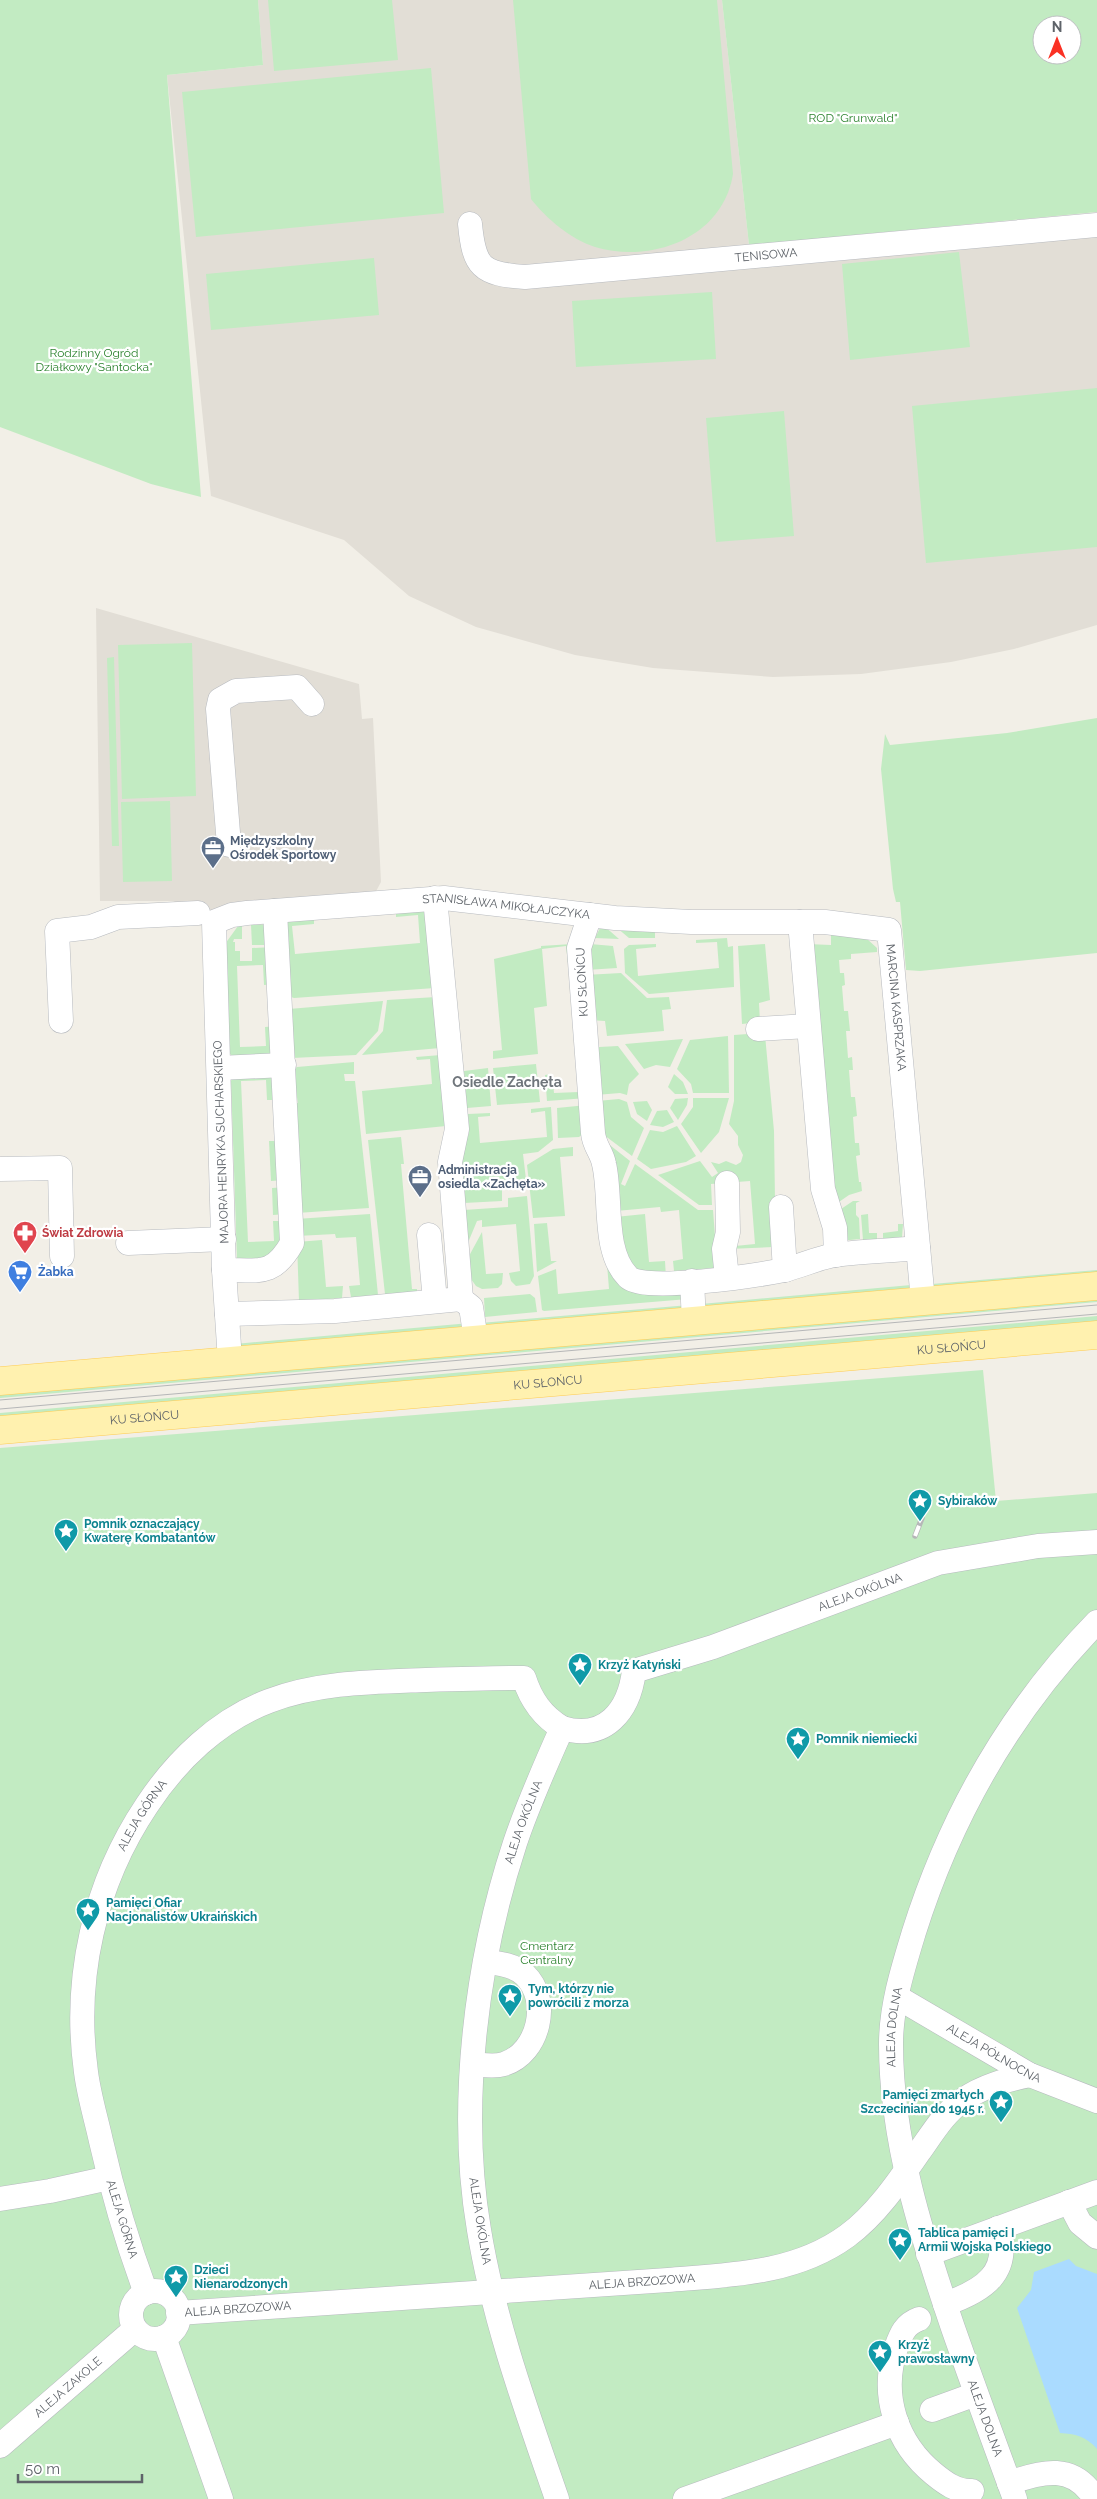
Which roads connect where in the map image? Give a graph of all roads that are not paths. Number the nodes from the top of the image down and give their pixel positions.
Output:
1 (470, 224) dead end
2 (1097, 225) edge
3 (312, 704) dead end
4 (229, 845) dead end
5 (435, 898) junction
6 (275, 911) junction
7 (590, 915) junction
8 (206, 918) junction
9 (800, 922) junction
10 (61, 1021) dead end
11 (808, 1026) junction
12 (764, 1036) dead end
13 (284, 1065) junction
14 (219, 1068) junction
15 (0, 1169) edge
16 (727, 1182) dead end
17 (781, 1206) dead end
18 (429, 1236) dead end
19 (224, 1239) junction
20 (128, 1243) dead end
21 (918, 1248) junction
22 (836, 1255) junction
23 (62, 1256) dead end
24 (224, 1270) junction
25 (785, 1270) junction
26 (727, 1278) junction
27 (692, 1282) junction
28 (1097, 1286) edge
29 (461, 1298) junction
30 (435, 1301) junction
31 (923, 1301) junction
32 (227, 1314) junction
33 (694, 1321) junction
34 (1097, 1335) edge
35 (476, 1340) junction
36 (230, 1361) junction
37 (0, 1381) edge
38 (0, 1430) edge
39 (1097, 1542) edge
40 (1097, 1622) edge
41 (562, 1728) junction
42 (486, 1962) junction
43 (897, 1997) junction
44 (474, 2064) junction
45 (1030, 2074) junction
46 (1096, 2104) edge
47 (908, 2168) junction
48 (109, 2178) junction
49 (1097, 2192) edge
50 (0, 2199) edge
51 (1069, 2202) junction
52 (998, 2228) junction
53 (1097, 2237) edge
54 (928, 2254) junction
55 (146, 2293) junction
56 (493, 2293) junction
57 (936, 2311) junction
58 (178, 2313) junction
59 (135, 2329) junction
60 (164, 2337) junction
61 (976, 2394) junction
62 (932, 2410) dead end
63 (897, 2423) junction
64 (0, 2446) edge
65 (1000, 2487) edge
66 (221, 2499) edge
67 (557, 2499) edge
68 (685, 2499) edge
69 (1095, 2499) edge

1 - 2 street, TENISOWA
3 - 4 street
5 - 6 street, STANISŁAWA MIKOŁAJCZYKA
5 - 7 street, STANISŁAWA MIKOŁAJCZYKA
5 - 29 street
6 - 8 street, STANISŁAWA MIKOŁAJCZYKA
6 - 13 street
7 - 9 street, STANISŁAWA MIKOŁAJCZYKA
7 - 27 street, KU SŁOŃCU
8 - 10 street, STANISŁAWA MIKOŁAJCZYKA
8 - 14 street, MAJORA HENRYKA SUCHARSKIEGO
9 - 11 street
9 - 21 street, MARCINA KASPRZAKA
11 - 12 street
11 - 22 street
13 - 14 street
13 - 24 street
14 - 19 street, MAJORA HENRYKA SUCHARSKIEGO
15 - 23 street
16 - 26 street
17 - 25 street
18 - 30 street
19 - 20 street
19 - 24 street, MAJORA HENRYKA SUCHARSKIEGO
21 - 22 street
21 - 31 street, MARCINA KASPRZAKA
22 - 25 street
24 - 32 street, MAJORA HENRYKA SUCHARSKIEGO
25 - 26 street
26 - 27 street
27 - 33 street
28 - 31 main road
29 - 30 street
29 - 35 street
30 - 32 street
31 - 33 main road
32 - 36 street, MAJORA HENRYKA SUCHARSKIEGO
33 - 35 main road
34 - 38 main road, KU SŁOŃCU
35 - 36 main road
36 - 37 main road
39 - 41 street, ALEJA OKÓLNA
40 - 43 street, ALEJA DOLNA
41 - 42 street, ALEJA OKÓLNA
41 - 48 street, ALEJA GÓRNA
42 - 44 street, ALEJA OKÓLNA
42 - 44 street
43 - 45 street, ALEJA PÓŁNOCNA
43 - 47 street, ALEJA DOLNA
44 - 56 street, ALEJA OKÓLNA
45 - 46 street, ALEJA PÓŁNOCNA
45 - 47 street, ALEJA BRZOZOWA
47 - 54 street, ALEJA DOLNA
47 - 56 street, ALEJA BRZOZOWA
48 - 50 street
48 - 55 street, ALEJA GÓRNA
49 - 51 street
51 - 52 street
51 - 53 street
52 - 54 street
52 - 57 street
54 - 57 street, ALEJA DOLNA
55 - 58 street
55 - 59 street
56 - 58 street, ALEJA BRZOZOWA
56 - 67 street, ALEJA OKÓLNA
57 - 61 street, ALEJA DOLNA
57 - 63 street
58 - 60 street
59 - 60 street
59 - 64 street, ALEJA ZAKOLE
60 - 66 street
61 - 62 street
61 - 65 street, ALEJA DOLNA
63 - 65 street
63 - 68 street
65 - 69 street

